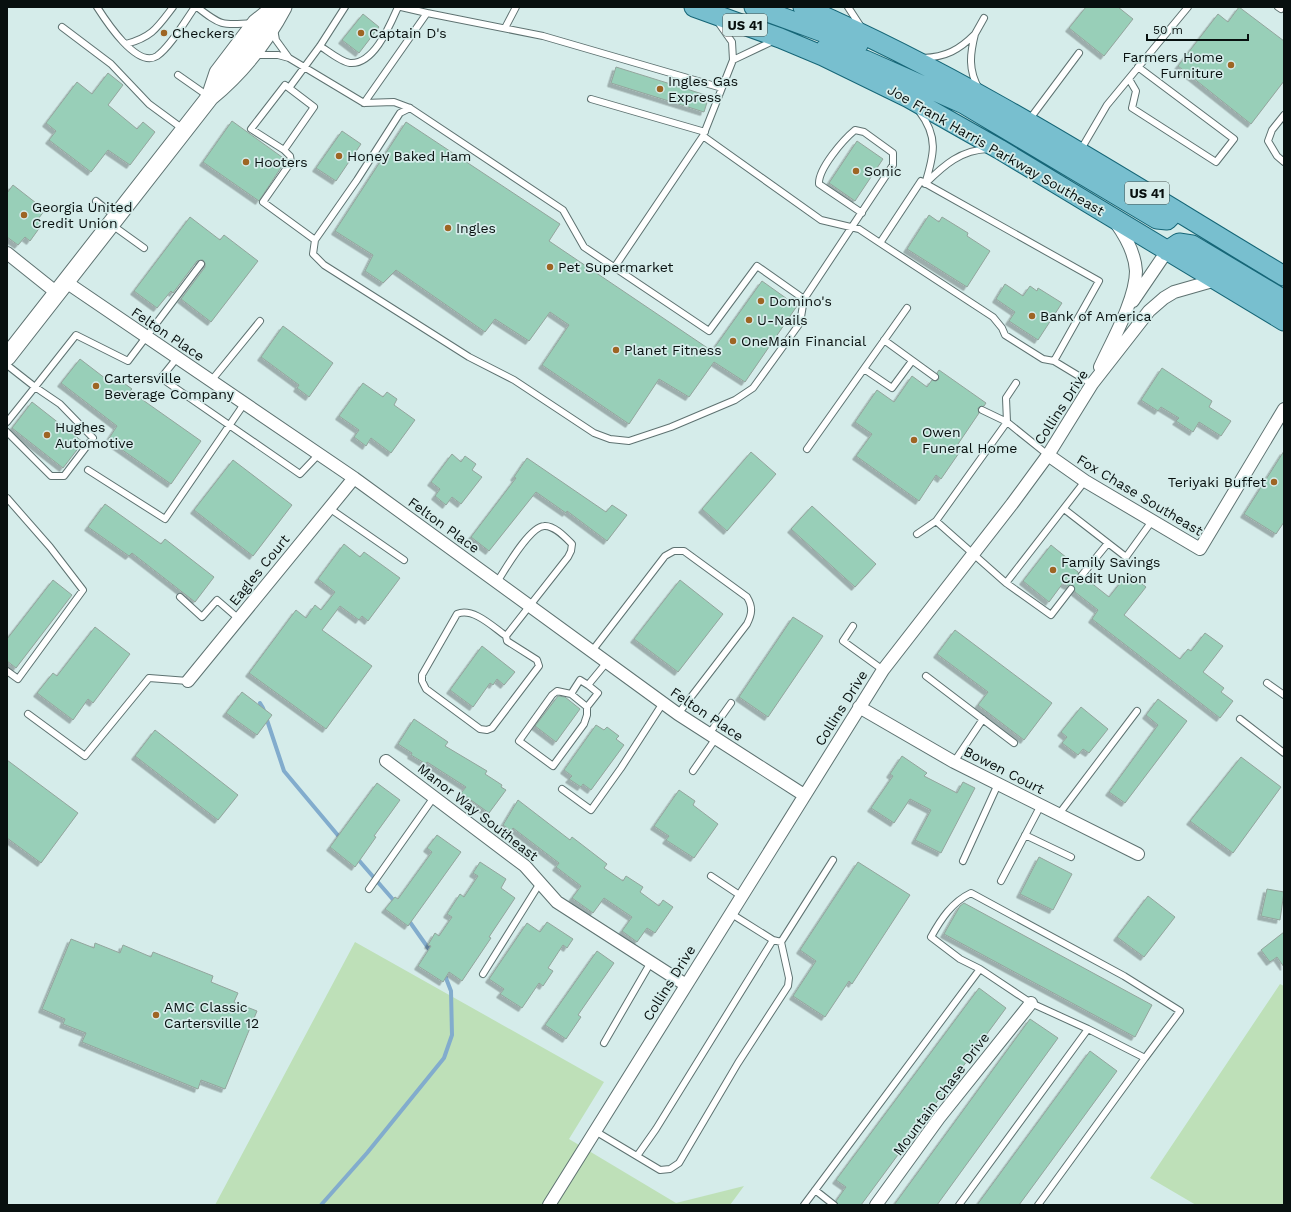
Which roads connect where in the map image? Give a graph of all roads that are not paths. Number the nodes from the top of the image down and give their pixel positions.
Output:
1 (97, 7) edge
2 (173, 7) edge
3 (196, 7) edge
4 (276, 7) edge
5 (283, 7) edge
6 (345, 7) edge
7 (399, 7) edge
8 (516, 7) edge
9 (754, 7) edge
10 (803, 7) edge
11 (848, 7) edge
12 (1188, 7) edge
13 (702, 10) edge
14 (428, 13) junction
15 (984, 18) dead end
16 (256, 23) junction
17 (274, 24) junction
18 (62, 27) dead end
19 (505, 28) junction
20 (865, 34) junction
21 (975, 34) junction
22 (780, 38) junction
23 (126, 44) junction
24 (320, 46) junction
25 (802, 47) junction
26 (898, 50) junction
27 (1079, 53) dead end
28 (250, 56) junction
29 (289, 58) junction
30 (915, 59) junction
31 (733, 60) junction
32 (1138, 67) junction
33 (304, 68) junction
34 (178, 75) dead end
35 (1128, 79) junction
36 (289, 88) junction
37 (722, 88) junction
38 (210, 97) junction
39 (984, 97) junction
40 (909, 98) junction
41 (591, 99) dead end
42 (364, 103) junction
43 (410, 108) junction
44 (1284, 115) edge
45 (1028, 122) junction
46 (185, 130) junction
47 (704, 134) junction
48 (999, 149) junction
49 (284, 150) junction
50 (1079, 152) junction
51 (1284, 162) edge
52 (925, 184) junction
53 (96, 201) dead end
54 (1176, 211) junction
55 (862, 213) junction
56 (1112, 218) junction
57 (114, 220) junction
58 (852, 227) junction
59 (315, 240) junction
60 (880, 243) junction
61 (144, 248) dead end
62 (1167, 251) junction
63 (7, 253) edge
64 (201, 264) dead end
65 (614, 268) junction
66 (1276, 268) edge
67 (1216, 280) junction
68 (61, 288) junction
69 (804, 299) junction
70 (1284, 300) edge
71 (907, 308) dead end
72 (1125, 312) junction
73 (260, 321) dead end
74 (1284, 321) edge
75 (146, 336) junction
76 (884, 340) junction
77 (7, 356) edge
78 (177, 358) junction
79 (912, 361) junction
80 (1054, 361) junction
81 (7, 365) edge
82 (864, 369) junction
83 (935, 377) dead end
84 (212, 381) junction
85 (1016, 382) dead end
86 (1092, 384) junction
87 (35, 387) junction
88 (244, 404) junction
89 (1284, 408) edge
90 (982, 410) dead end
91 (7, 422) edge
92 (1006, 422) junction
93 (230, 425) junction
94 (7, 432) edge
95 (807, 449) dead end
96 (319, 454) junction
97 (1048, 455) junction
98 (88, 470) dead end
99 (354, 478) junction
100 (1085, 482) junction
101 (7, 498) edge
102 (329, 508) junction
103 (1064, 509) junction
104 (936, 521) junction
105 (1152, 521) junction
106 (917, 534) dead end
107 (1108, 543) junction
108 (973, 553) junction
109 (404, 560) dead end
110 (1082, 575) dead end
111 (497, 582) junction
112 (1006, 583) junction
113 (1071, 589) dead end
114 (180, 598) dead end
115 (531, 607) junction
116 (239, 619) junction
117 (853, 626) dead end
118 (506, 636) junction
119 (592, 651) junction
120 (606, 662) junction
121 (883, 670) junction
122 (7, 671) edge
123 (926, 676) dead end
124 (188, 681) joint
125 (1267, 683) dead end
126 (588, 686) junction
127 (571, 694) junction
128 (1284, 695) edge
129 (663, 703) junction
130 (731, 703) dead end
131 (859, 707) junction
132 (587, 708) junction
133 (1137, 711) dead end
134 (28, 714) dead end
135 (678, 714) junction
136 (983, 719) junction
137 (1240, 719) dead end
138 (712, 736) junction
139 (1014, 743) dead end
140 (1284, 753) edge
141 (386, 761) dead end
142 (954, 762) junction
143 (693, 771) dead end
144 (998, 784) junction
145 (562, 789) dead end
146 (804, 795) junction
147 (434, 797) junction
148 (1041, 805) junction
149 (1059, 814) junction
150 (1025, 835) junction
151 (1138, 854) dead end
152 (1071, 857) dead end
153 (833, 860) dead end
154 (963, 861) dead end
155 (711, 876) dead end
156 (1001, 881) dead end
157 (540, 883) junction
158 (369, 889) dead end
159 (741, 896) junction
160 (730, 913) junction
161 (773, 940) junction
162 (780, 942) junction
163 (651, 962) junction
164 (980, 969) junction
165 (483, 974) dead end
166 (686, 985) junction
167 (1031, 1003) junction
168 (1088, 1028) junction
169 (604, 1043) dead end
170 (1145, 1058) junction
171 (595, 1131) junction
172 (637, 1156) junction
173 (815, 1190) junction
174 (549, 1205) edge
175 (804, 1205) edge
176 (834, 1205) edge
177 (876, 1205) edge
178 (959, 1205) edge
179 (1038, 1205) edge

1 - 23 lane
2 - 23 lane
3 - 16 lane
3 - 23 lane
4 - 16 street
5 - 17 street
6 - 24 lane
7 - 14 lane
7 - 24 lane
8 - 19 lane
9 - 26 main road
10 - 20 main road, US 41
11 - 20 lane
12 - 32 lane
13 - 22 main road, Joe Frank Harris Parkway Southeast / US 41
13 - 31 lane
14 - 19 lane
14 - 42 lane
15 - 21 lane
16 - 38 street
17 - 28 street
17 - 29 lane
18 - 46 lane
19 - 37 lane
20 - 26 main road, US 41
21 - 30 lane
21 - 39 lane
22 - 25 main road, Joe Frank Harris Parkway Southeast / US 41
22 - 31 lane
24 - 33 lane
25 - 40 main road, Joe Frank Harris Parkway Southeast / US 41
25 - 54 main road
26 - 30 main road, US 41
27 - 45 lane
28 - 29 lane
28 - 38 street
29 - 33 lane
30 - 39 main road, US 41
31 - 37 lane
32 - 35 lane
32 - 35 lane
33 - 36 lane
33 - 42 lane
34 - 38 lane
35 - 50 lane
36 - 49 lane
36 - 49 lane
37 - 47 lane
38 - 46 street
39 - 45 main road, US 41
40 - 48 main road, Joe Frank Harris Parkway Southeast / US 41
40 - 52 lane
41 - 47 lane
42 - 43 lane
43 - 59 lane
43 - 65 lane
44 - 51 lane
45 - 50 main road, US 41
46 - 57 street
47 - 58 lane
47 - 65 lane
48 - 52 lane
48 - 56 main road, Joe Frank Harris Parkway Southeast / US 41
49 - 59 lane
50 - 54 main road, US 41
52 - 60 lane
52 - 80 lane
53 - 57 lane
54 - 66 main road, US 41
55 - 55 lane
55 - 58 lane
56 - 62 main road, Joe Frank Harris Parkway Southeast / US 41
56 - 72 street
57 - 61 lane
57 - 68 street
58 - 60 lane
58 - 69 lane
59 - 69 lane
60 - 80 lane
62 - 67 main road, Joe Frank Harris Parkway Southeast / US 41
62 - 70 main road
62 - 72 street
63 - 68 street, Felton Place
64 - 75 lane
65 - 69 lane
67 - 74 main road, Joe Frank Harris Parkway Southeast / US 41
67 - 86 street, Collins Drive
68 - 75 street, Felton Place
68 - 77 street
71 - 76 lane
72 - 86 street
73 - 84 lane
75 - 78 street, Felton Place
75 - 87 lane
76 - 79 lane
76 - 82 lane
78 - 84 street, Felton Place
78 - 93 lane
79 - 82 lane
79 - 83 lane
80 - 86 lane
81 - 87 lane
82 - 95 lane
84 - 88 street, Felton Place
85 - 92 lane
86 - 97 street, Collins Drive
87 - 91 lane
87 - 94 lane
88 - 93 lane
88 - 96 street, Felton Place
89 - 105 street, Fox Chase Southeast
90 - 92 lane
92 - 97 lane
92 - 104 lane
93 - 96 lane
93 - 98 lane
96 - 99 street, Felton Place
97 - 100 street, Fox Chase Southeast
97 - 108 street, Collins Drive
99 - 102 street, Eagles Court
99 - 111 street, Felton Place
100 - 103 lane
100 - 105 street, Fox Chase Southeast
101 - 122 lane
102 - 109 lane
102 - 116 street, Eagles Court
103 - 107 lane
103 - 112 lane
104 - 106 lane
104 - 108 lane
105 - 107 lane
107 - 110 lane
108 - 112 lane
108 - 121 street, Collins Drive
111 - 115 street, Felton Place
111 - 115 lane
112 - 113 lane
114 - 116 lane
115 - 118 lane
115 - 119 street, Felton Place
116 - 124 street, Eagles Court
117 - 121 lane
118 - 118 lane
119 - 120 street, Felton Place
119 - 135 lane
120 - 126 lane
120 - 129 street, Felton Place
121 - 131 street, Collins Drive
123 - 136 lane
124 - 134 lane
125 - 128 lane
126 - 127 lane
126 - 132 lane
127 - 132 lane
127 - 132 lane
129 - 135 street, Felton Place
129 - 145 lane
130 - 138 lane
131 - 142 street, Bowen Court
131 - 146 street, Collins Drive
133 - 149 lane
135 - 138 street, Felton Place
136 - 139 lane
136 - 142 lane
137 - 140 lane
138 - 143 lane
138 - 146 street, Felton Place
141 - 147 street, Manor Way Southeast
142 - 144 street, Bowen Court
144 - 148 street, Bowen Court
144 - 154 lane
146 - 159 street, Collins Drive
147 - 157 street, Manor Way Southeast
147 - 158 lane
148 - 149 street, Bowen Court
148 - 150 lane
149 - 151 street, Bowen Court
150 - 152 lane
150 - 156 lane
153 - 162 lane
155 - 159 lane
157 - 163 street, Manor Way Southeast
157 - 165 lane
159 - 160 street, Collins Drive
160 - 161 lane
160 - 166 street, Collins Drive
161 - 162 lane
161 - 172 lane
162 - 172 lane
163 - 166 street, Manor Way Southeast
163 - 169 lane
164 - 167 lane
164 - 170 lane
164 - 173 lane
166 - 171 street, Collins Drive
167 - 168 lane
167 - 177 street, Mountain Chase Drive
168 - 170 lane
168 - 178 lane
170 - 179 lane
171 - 172 lane
171 - 174 street, Collins Drive
173 - 175 lane
173 - 176 lane

